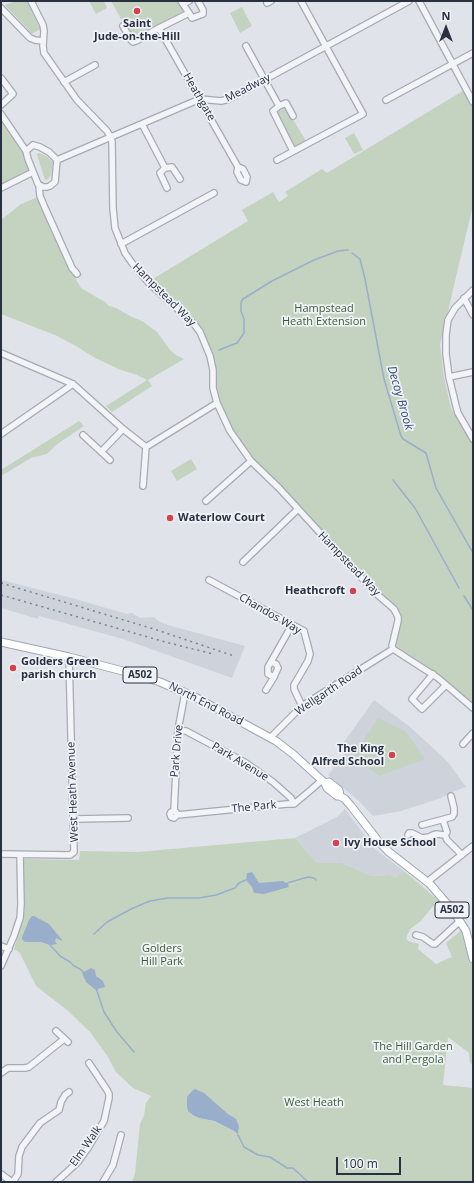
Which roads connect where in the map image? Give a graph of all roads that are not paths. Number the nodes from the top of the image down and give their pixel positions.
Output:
1 (31, 1) edge
2 (189, 1) edge
3 (198, 1) edge
4 (301, 1) edge
5 (409, 1) edge
6 (419, 1) edge
7 (182, 2) edge
8 (1, 8) edge
9 (189, 13) junction
10 (123, 26) dead end
11 (159, 28) junction
12 (43, 41) junction
13 (246, 46) dead end
14 (326, 46) junction
15 (473, 53) edge
16 (453, 64) junction
17 (95, 65) dead end
18 (1, 78) edge
19 (266, 79) junction
20 (64, 82) junction
21 (200, 99) junction
22 (386, 100) dead end
23 (473, 102) edge
24 (1, 105) edge
25 (280, 106) junction
26 (1, 114) edge
27 (293, 116) dead end
28 (142, 124) junction
29 (111, 138) junction
30 (26, 151) junction
31 (293, 151) junction
32 (57, 160) junction
33 (277, 160) dead end
34 (238, 167) dead end
35 (165, 168) junction
36 (33, 172) junction
37 (180, 179) dead end
38 (39, 186) junction
39 (1, 188) edge
40 (167, 188) dead end
41 (214, 193) dead end
42 (121, 244) junction
43 (77, 274) dead end
44 (473, 290) edge
45 (464, 298) junction
46 (473, 315) edge
47 (1, 353) edge
48 (473, 372) edge
49 (449, 377) junction
50 (73, 384) junction
51 (217, 403) junction
52 (123, 429) junction
53 (1, 434) edge
54 (83, 435) dead end
55 (473, 439) edge
56 (146, 448) junction
57 (101, 452) junction
58 (110, 460) dead end
59 (251, 461) junction
60 (143, 486) dead end
61 (206, 501) dead end
62 (298, 509) junction
63 (243, 562) dead end
64 (209, 580) dead end
65 (292, 625) junction
66 (1, 642) edge
67 (393, 649) junction
68 (69, 657) junction
69 (271, 662) junction
70 (433, 674) junction
71 (274, 677) junction
72 (446, 685) junction
73 (266, 690) dead end
74 (185, 692) junction
75 (302, 706) junction
76 (473, 708) edge
77 (178, 730) junction
78 (473, 733) edge
79 (270, 738) junction
80 (463, 744) dead end
81 (324, 782) junction
82 (451, 796) dead end
83 (294, 804) junction
84 (176, 812) junction
85 (171, 817) dead end
86 (128, 818) dead end
87 (74, 819) junction
88 (443, 820) junction
89 (422, 825) dead end
90 (408, 834) dead end
91 (445, 835) junction
92 (473, 846) edge
93 (1, 854) edge
94 (20, 855) junction
95 (462, 855) junction
96 (429, 883) junction
97 (460, 921) junction
98 (416, 935) dead end
99 (471, 937) edge
100 (1, 946) edge
101 (9, 949) junction
102 (473, 959) edge
103 (1, 966) edge
104 (56, 1031) dead end
105 (89, 1063) dead end
106 (1, 1073) edge
107 (69, 1092) dead end
108 (120, 1135) dead end
109 (1, 1174) edge
110 (12, 1182) edge
111 (56, 1182) edge
112 (103, 1182) edge

1 - 12 street
2 - 7 street
3 - 9 street
4 - 14 street
5 - 14 street, Meadway
6 - 16 street
7 - 9 street
8 - 12 street
9 - 11 street
10 - 11 street
11 - 21 street, Heathgate
12 - 20 street
13 - 19 street
14 - 19 street, Meadway
14 - 31 street
15 - 16 street
16 - 22 street
16 - 23 street
17 - 20 street
18 - 24 street
19 - 21 street, Meadway
19 - 25 street
20 - 29 street
21 - 28 street, Meadway
21 - 34 street, Heathgate
25 - 27 street
25 - 31 street
26 - 30 street
28 - 29 street, Meadway
28 - 35 street
29 - 32 street, Meadway
29 - 42 street, Hampstead Way
30 - 32 street
30 - 36 street
31 - 33 street
32 - 38 street
35 - 37 street
35 - 40 street
36 - 38 street
36 - 39 street
38 - 43 street
41 - 42 street
42 - 51 street, Hampstead Way
44 - 45 street
45 - 46 street
45 - 49 street
47 - 50 street
48 - 49 street
49 - 55 street
50 - 52 street
50 - 53 street
51 - 56 street
51 - 59 street, Hampstead Way
52 - 56 street
52 - 57 street
54 - 57 street
56 - 60 street
57 - 58 street
59 - 61 street
59 - 62 street, Hampstead Way
62 - 63 street
62 - 67 street, Hampstead Way
64 - 65 street, Chandos Way
65 - 69 street
65 - 75 street, Chandos Way
66 - 68 main road, North End Road / A502
67 - 70 street
67 - 75 street, Wellgarth Road
68 - 74 main road, North End Road / A502
68 - 87 street, West Heath Avenue
69 - 71 street
69 - 71 street
70 - 72 street
70 - 72 street
71 - 73 street
72 - 76 street
74 - 77 street, Park Drive
74 - 79 main road, North End Road / A502
75 - 79 street, Wellgarth Road
77 - 83 street, Park Avenue
77 - 84 street, Park Drive
78 - 80 street
79 - 81 main road, North End Road / A502
81 - 83 street
81 - 96 main road, North End Road / A502
82 - 88 street
83 - 84 street, The Park
84 - 85 street, The Park
86 - 87 street
87 - 94 street, West Heath Avenue
88 - 89 street
88 - 91 street
90 - 91 street
91 - 95 street
92 - 95 street
93 - 94 street, West Heath Avenue
94 - 101 street
95 - 96 street
96 - 97 main road, A502
97 - 98 street
97 - 99 main road, A502
99 - 102 main road, A502
100 - 101 street
101 - 103 street
104 - 106 street
105 - 111 street, Elm Walk
107 - 110 street
108 - 112 street
109 - 110 street

